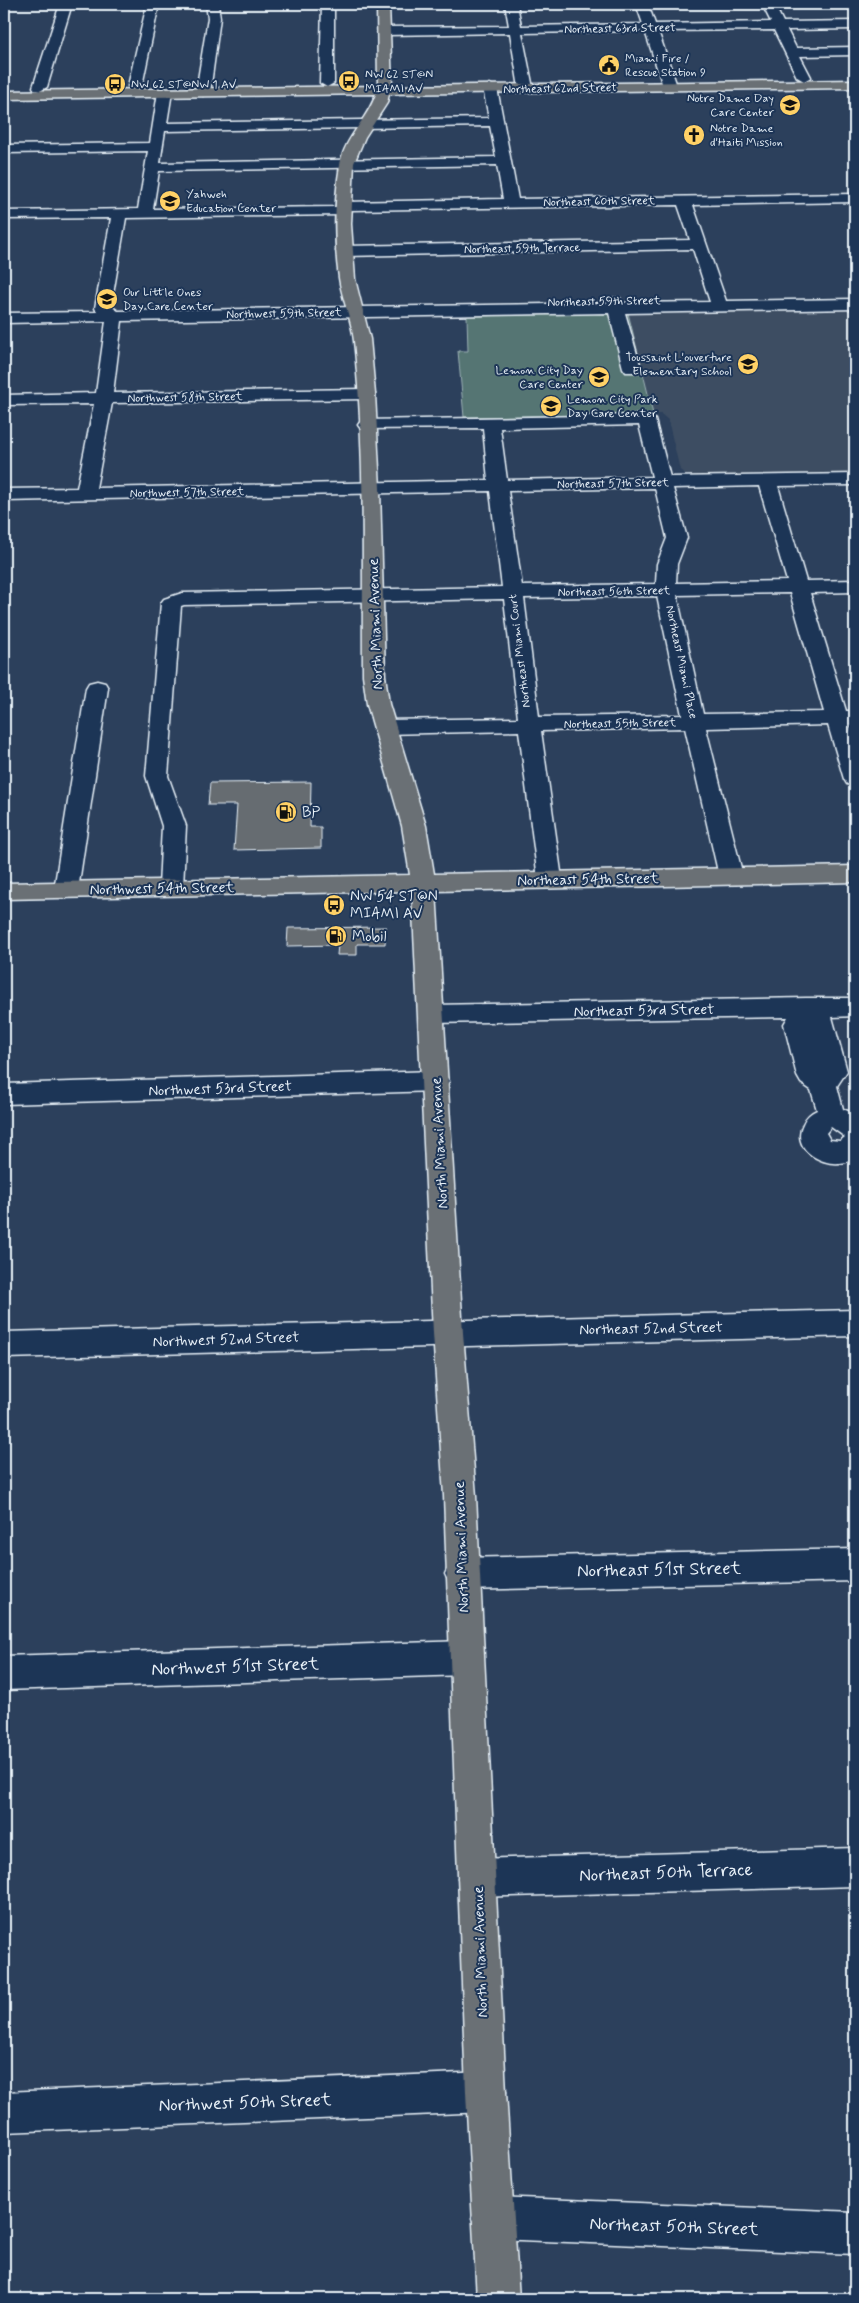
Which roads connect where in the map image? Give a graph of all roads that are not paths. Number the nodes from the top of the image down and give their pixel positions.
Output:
1 (66, 4) edge
2 (152, 4) edge
3 (212, 4) edge
4 (328, 4) edge
5 (383, 4) edge
6 (511, 4) edge
7 (642, 4) edge
8 (768, 4) edge
9 (837, 11) dead end
10 (850, 25) edge
11 (779, 26) junction
12 (650, 28) junction
13 (516, 29) junction
14 (385, 31) junction
15 (855, 46) edge
16 (855, 51) edge
17 (792, 52) junction
18 (855, 77) edge
19 (804, 78) junction
20 (327, 83) junction
21 (669, 83) junction
22 (526, 84) junction
23 (855, 84) edge
24 (135, 86) junction
25 (385, 86) junction
26 (40, 87) junction
27 (4, 88) edge
28 (490, 88) junction
29 (204, 89) junction
30 (165, 92) junction
31 (4, 94) edge
32 (496, 122) junction
33 (366, 124) junction
34 (160, 127) junction
35 (156, 147) junction
36 (4, 149) edge
37 (502, 161) junction
38 (347, 163) junction
39 (153, 166) junction
40 (855, 198) edge
41 (684, 200) junction
42 (511, 202) junction
43 (343, 208) junction
44 (145, 213) junction
45 (119, 214) junction
46 (4, 216) edge
47 (700, 244) junction
48 (344, 251) junction
49 (855, 297) edge
50 (719, 303) junction
51 (615, 304) junction
52 (855, 304) edge
53 (354, 308) junction
54 (4, 310) edge
55 (109, 312) junction
56 (4, 318) edge
57 (632, 368) dead end
58 (366, 394) junction
59 (104, 398) junction
60 (4, 400) edge
61 (491, 423) junction
62 (367, 425) junction
63 (855, 479) edge
64 (767, 481) junction
65 (661, 482) junction
66 (497, 485) junction
67 (370, 488) junction
68 (85, 494) junction
69 (4, 495) edge
70 (855, 586) edge
71 (797, 587) junction
72 (666, 590) junction
73 (513, 593) junction
74 (373, 596) junction
75 (97, 688) dead end
76 (847, 718) edge
77 (694, 721) junction
78 (528, 724) junction
79 (385, 727) junction
80 (855, 779) edge
81 (855, 874) edge
82 (731, 876) junction
83 (550, 879) junction
84 (423, 882) junction
85 (320, 884) joint
86 (171, 887) junction
87 (66, 890) junction
88 (4, 891) edge
89 (806, 1007) junction
90 (855, 1007) edge
91 (432, 1014) junction
92 (436, 1082) junction
93 (4, 1094) edge
94 (832, 1117) junction
95 (855, 1130) edge
96 (855, 1144) edge
97 (855, 1323) edge
98 (448, 1333) junction
99 (4, 1345) edge
100 (855, 1565) edge
101 (462, 1574) junction
102 (466, 1658) junction
103 (4, 1673) edge
104 (855, 1867) edge
105 (477, 1878) junction
106 (486, 2092) junction
107 (4, 2112) edge
108 (493, 2218) junction
109 (855, 2233) edge
110 (498, 2299) edge

1 - 26 street
2 - 24 street
3 - 29 street
4 - 20 street
5 - 14 main road, North Miami Avenue
6 - 13 street
7 - 12 street
8 - 11 street
9 - 10 street
10 - 11 street, Northeast 63rd Street
10 - 15 street
11 - 12 street, Northeast 63rd Street
11 - 17 street
12 - 13 street, Northeast 63rd Street
12 - 21 street
13 - 14 street, Northeast 63rd Street
13 - 22 street
14 - 25 main road, North Miami Avenue
16 - 17 street
17 - 19 street
18 - 19 main road, Northeast 62nd Street
19 - 21 main road, Northeast 62nd Street
20 - 25 main road
20 - 29 main road
21 - 22 main road, Northeast 62nd Street
21 - 23 main road, Northeast 62nd Street
22 - 25 main road, Northeast 62nd Street
22 - 28 main road, Northeast 62nd Street
24 - 26 main road
24 - 29 main road
25 - 28 main road, Northeast 62nd Street
25 - 29 main road
25 - 33 main road, North Miami Avenue
26 - 27 main road
28 - 32 street
29 - 30 main road
30 - 31 main road
30 - 34 street
32 - 33 street
32 - 37 street
33 - 34 street
33 - 38 main road, North Miami Avenue
34 - 35 street
35 - 36 street
35 - 39 street
37 - 38 street
37 - 42 street
38 - 39 street
38 - 43 main road, North Miami Avenue
39 - 44 street
40 - 41 street, Northeast 60th Street
41 - 42 street, Northeast 60th Street
41 - 47 street
42 - 43 street, Northeast 60th Street
43 - 44 street, Northeast 60th Street
43 - 48 main road, North Miami Avenue
44 - 45 street, Northeast 60th Street
45 - 46 street, Northeast 60th Street
45 - 55 street
47 - 48 street, Northeast 59th Terrace
47 - 50 street
48 - 53 main road, North Miami Avenue
49 - 50 street, Northeast 59th Street
50 - 51 street, Northeast 59th Street
50 - 52 street, Northeast 59th Street
51 - 53 street, Northeast 59th Street
51 - 57 street
53 - 55 street, Northwest 59th Street
53 - 58 main road, North Miami Avenue
54 - 55 street, Northwest 59th Street
55 - 56 street, Northwest 59th Street
55 - 59 street
58 - 59 street, Northwest 58th Street
58 - 62 main road, North Miami Avenue
59 - 60 street, Northwest 58th Street
59 - 68 street
61 - 62 street
61 - 65 street, Northeast Miami Place
61 - 66 street, Northeast Miami Court
62 - 67 main road, North Miami Avenue
63 - 64 street, Northeast 57th Street
64 - 65 street, Northeast 57th Street
64 - 71 street
65 - 66 street, Northeast 57th Street
65 - 72 street, Northeast Miami Place
66 - 67 street, Northeast 57th Street
66 - 73 street, Northeast Miami Court
67 - 68 street, Northwest 57th Street
67 - 74 main road, North Miami Avenue
68 - 69 street, Northwest 57th Street
70 - 71 street, Northeast 56th Street
71 - 72 street, Northeast 56th Street
71 - 76 street
72 - 73 street, Northeast 56th Street
72 - 77 street, Northeast Miami Place
73 - 74 street, Northeast 56th Street
73 - 78 street, Northeast Miami Court
74 - 79 main road, North Miami Avenue
74 - 86 street, Northeast 56th Street
75 - 87 street
76 - 77 street, Northeast 55th Street
76 - 80 street
77 - 78 street, Northeast 55th Street
77 - 82 street, Northeast Miami Place
78 - 79 street, Northeast 55th Street
78 - 83 street, Northeast Miami Court
79 - 84 main road, North Miami Avenue
81 - 82 main road, Northeast 54th Street
82 - 83 main road, Northeast 54th Street
83 - 84 main road, Northeast 54th Street
84 - 85 main road, Northeast 54th Street
84 - 91 main road, North Miami Avenue
85 - 86 main road, Northwest 54th Street
86 - 87 main road, Northwest 54th Street
87 - 88 main road, Northwest 54th Street
89 - 90 street, Northeast 53rd Street
89 - 91 street, Northeast 53rd Street
89 - 94 street
91 - 92 main road, North Miami Avenue
92 - 93 street, Northwest 53rd Street
92 - 98 main road, North Miami Avenue
94 - 95 street
94 - 96 street
97 - 98 street, Northeast 52nd Street
98 - 99 street, Northwest 52nd Street
98 - 101 main road, North Miami Avenue
100 - 101 street, Northeast 51st Street
101 - 102 main road, North Miami Avenue
102 - 103 street, Northwest 51st Street
102 - 105 main road, North Miami Avenue
104 - 105 street, Northeast 50th Terrace
105 - 106 main road, North Miami Avenue
106 - 107 street, Northwest 50th Street
106 - 108 main road, North Miami Avenue
108 - 109 street, Northeast 50th Street
108 - 110 main road, North Miami Avenue

